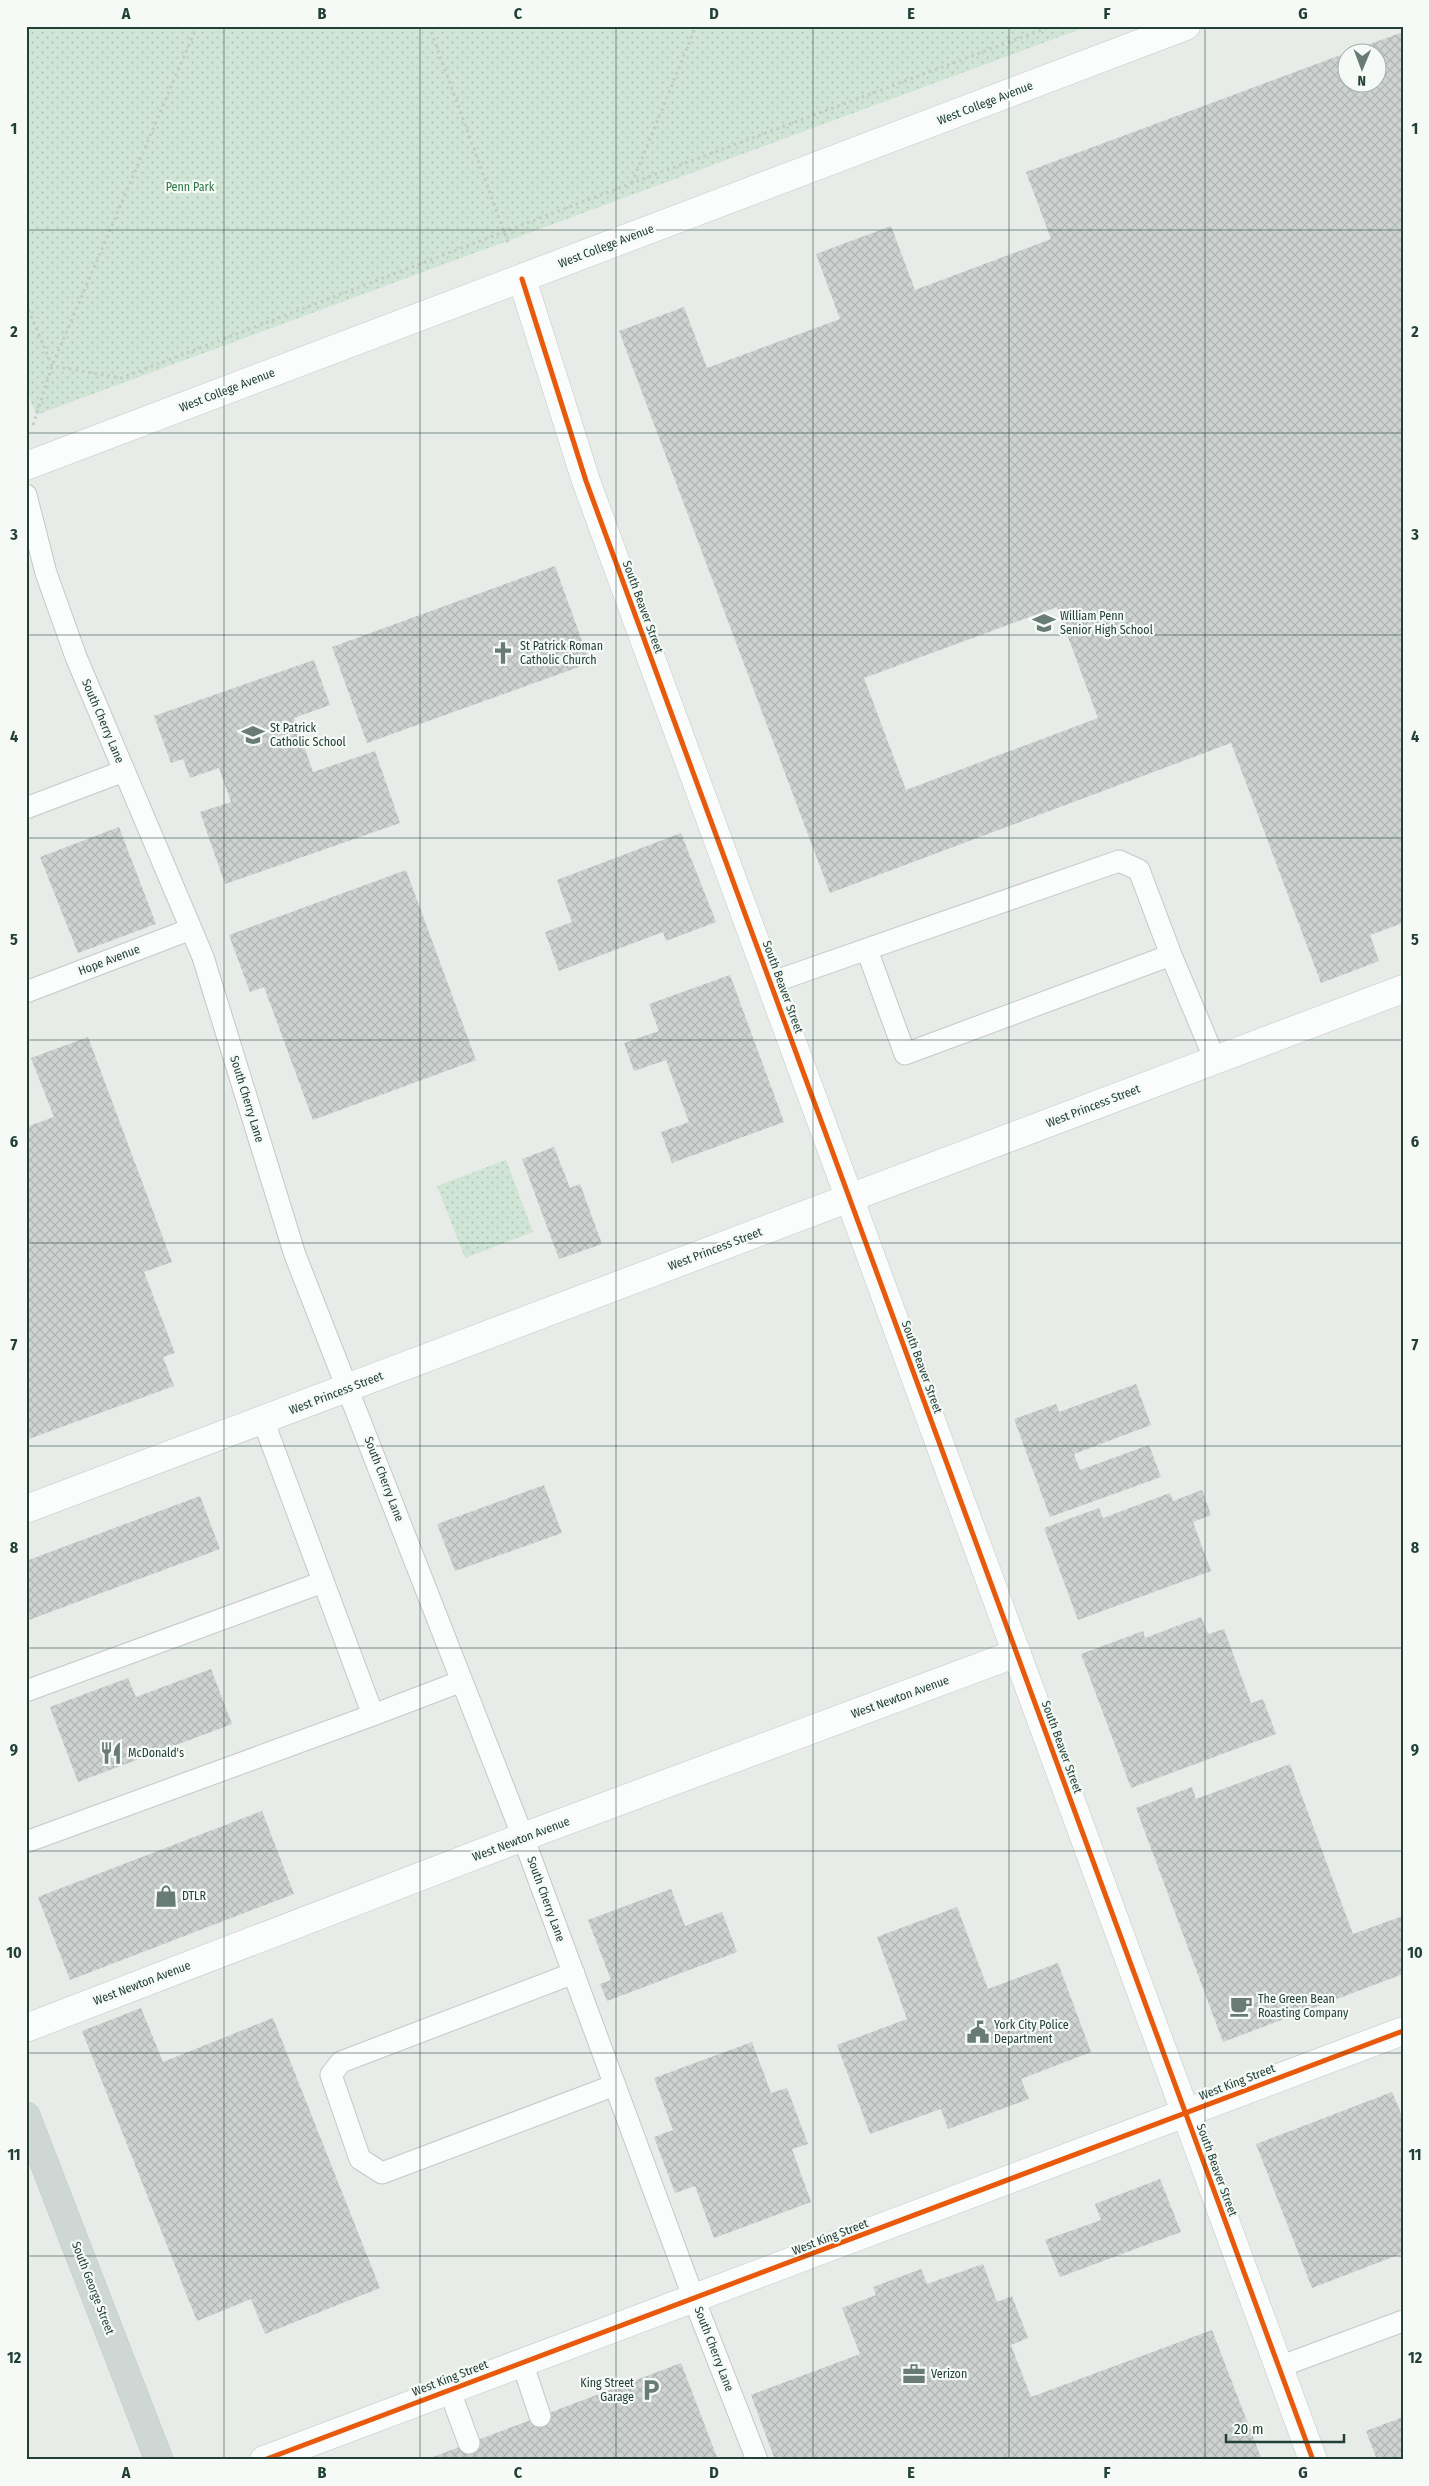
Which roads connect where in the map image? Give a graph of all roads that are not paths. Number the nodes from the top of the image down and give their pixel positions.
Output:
1 (1186, 26) edge
2 (522, 278) junction
3 (26, 466) edge
4 (26, 495) edge
5 (124, 771) junction
6 (26, 808) edge
7 (191, 929) junction
8 (867, 950) junction
9 (1171, 955) junction
10 (770, 983) junction
11 (1403, 989) edge
12 (26, 992) edge
13 (1215, 1060) junction
14 (850, 1198) junction
15 (348, 1388) junction
16 (263, 1420) junction
17 (26, 1509) edge
18 (323, 1582) junction
19 (1017, 1653) junction
20 (462, 1681) junction
21 (26, 1691) edge
22 (372, 1715) junction
23 (523, 1837) junction
24 (26, 1842) edge
25 (574, 1973) junction
26 (26, 2028) edge
27 (1403, 2031) edge
28 (615, 2085) junction
29 (1185, 2112) junction
30 (26, 2116) edge
31 (694, 2299) junction
32 (1403, 2321) edge
33 (522, 2362) junction
34 (1279, 2367) junction
35 (449, 2389) junction
36 (540, 2416) dead end
37 (469, 2443) dead end
38 (159, 2460) edge
39 (264, 2460) edge
40 (757, 2460) edge
41 (1314, 2460) edge

1 - 2 street, West College Avenue
2 - 3 street, West College Avenue
2 - 10 street, South Beaver Street
4 - 5 lane, South Cherry Lane
5 - 6 lane
5 - 7 lane, South Cherry Lane
7 - 12 lane, Hope Avenue
7 - 15 lane, South Cherry Lane
8 - 9 lane
8 - 9 lane
8 - 10 lane
9 - 13 lane
10 - 14 street, South Beaver Street
11 - 13 street, West Princess Street
13 - 14 street, West Princess Street
14 - 15 street, West Princess Street
14 - 19 street, South Beaver Street
15 - 16 street, West Princess Street
15 - 20 lane, South Cherry Lane
16 - 17 street, West Princess Street
16 - 18 lane
18 - 21 lane
18 - 22 lane
19 - 23 street, West Newton Avenue
19 - 29 street, South Beaver Street
20 - 22 lane
20 - 23 lane, South Cherry Lane
22 - 24 lane
23 - 25 lane, South Cherry Lane
23 - 26 street, West Newton Avenue
25 - 28 lane, South Cherry Lane
25 - 28 lane
27 - 29 street, West King Street
28 - 31 lane, South Cherry Lane
29 - 31 street, West King Street
29 - 34 street, South Beaver Street
30 - 38 main road, South George Street
31 - 33 street, West King Street
31 - 40 lane, South Cherry Lane
32 - 34 lane
33 - 35 street, West King Street
33 - 36 lane
34 - 41 street, South Beaver Street
35 - 37 lane
35 - 39 street, West King Street

